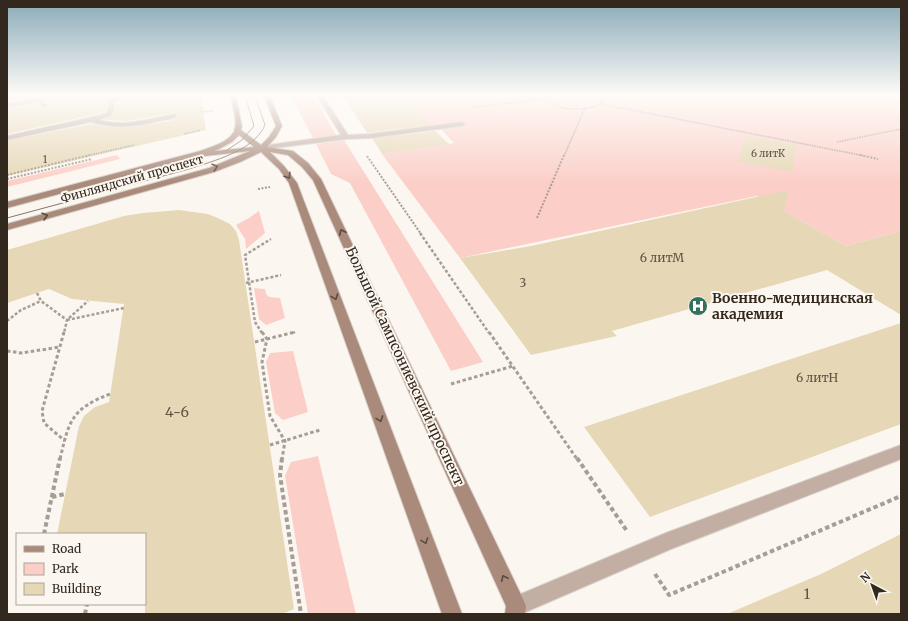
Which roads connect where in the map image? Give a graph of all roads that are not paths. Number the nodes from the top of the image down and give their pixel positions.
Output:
1 (68, 125) edge
2 (239, 125) edge
3 (279, 125) edge
4 (338, 125) edge
5 (454, 125) edge
6 (238, 132) junction
7 (346, 137) junction
8 (7, 138) edge
9 (261, 148) junction
10 (197, 155) junction
11 (7, 205) edge
12 (7, 227) edge
13 (901, 452) edge
14 (516, 610) edge
15 (452, 614) edge

1 - 8 lane
2 - 6 street
3 - 9 street
4 - 7 lane
5 - 7 lane
6 - 9 street
6 - 10 street, Финляндский проспект
7 - 9 lane
9 - 10 street
12 -> 9 street, Финляндский проспект
14 -> 9 street, Большой Сампсониевский проспект
9 -> 15 street
10 - 11 street, Финляндский проспект
13 - 14 lane

